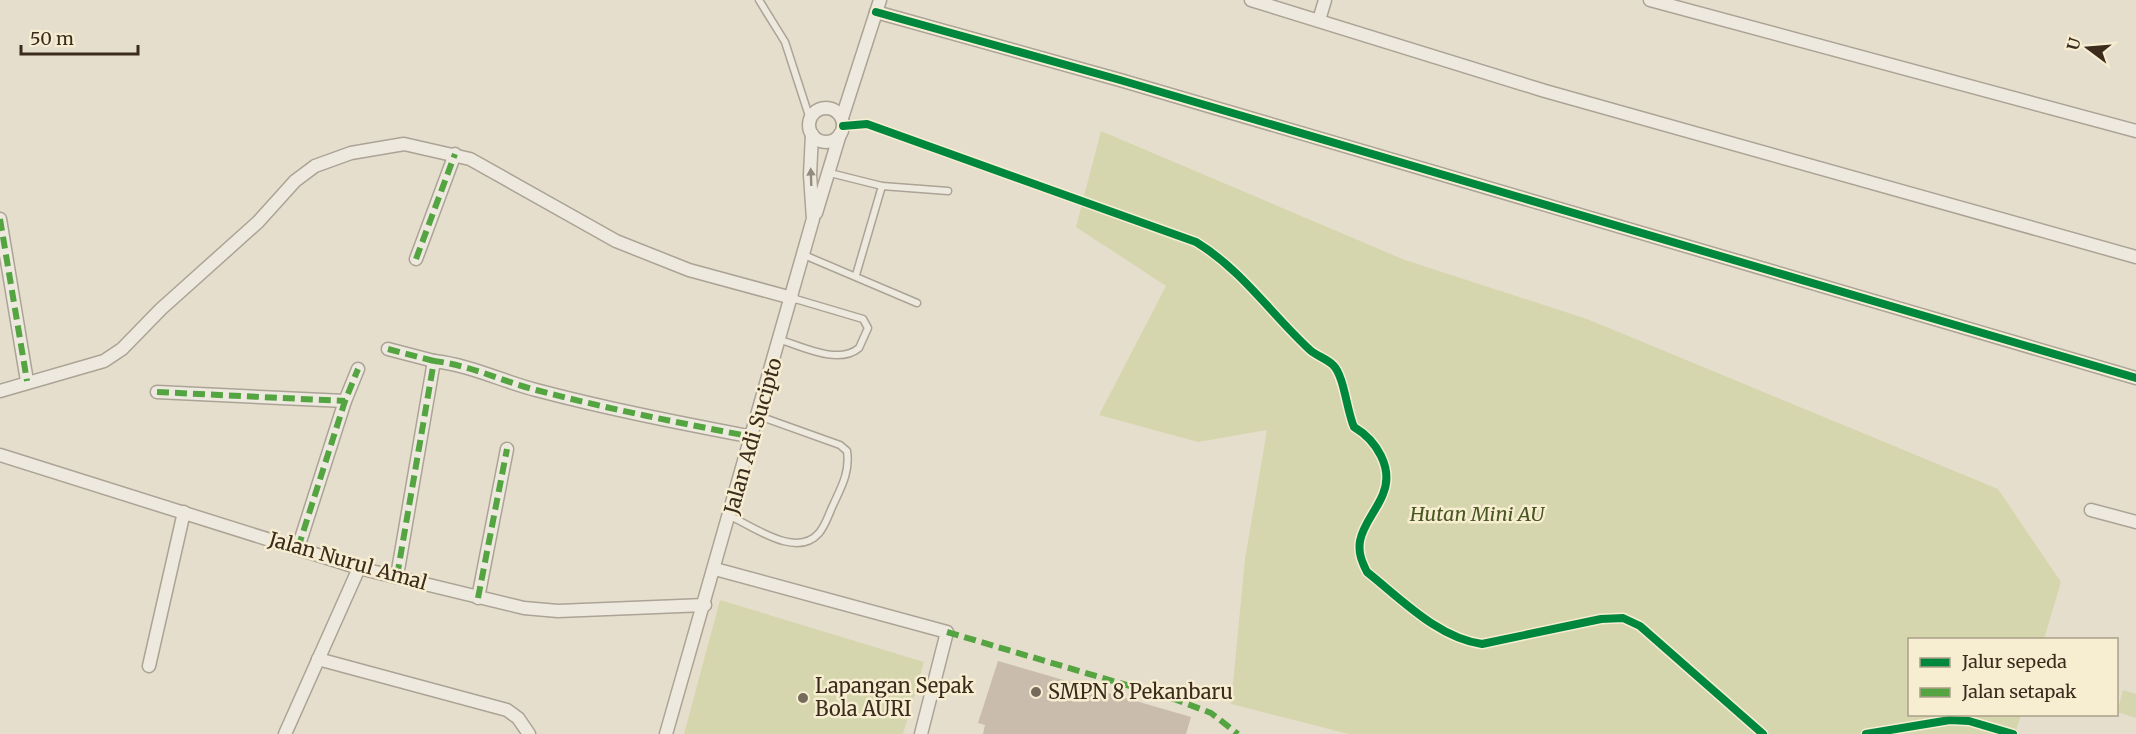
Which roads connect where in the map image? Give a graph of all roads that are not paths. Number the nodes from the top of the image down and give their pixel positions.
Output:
1 (759, 0) edge
2 (1251, 0) edge
3 (1325, 0) edge
4 (1650, 0) edge
5 (878, 6) edge
6 (1319, 20) junction
7 (810, 118) junction
8 (842, 118) junction
9 (2136, 131) edge
10 (812, 134) junction
11 (840, 134) junction
12 (455, 154) junction
13 (830, 173) junction
14 (882, 186) junction
15 (948, 191) dead end
16 (0, 219) edge
17 (813, 219) junction
18 (804, 255) junction
19 (2136, 257) edge
20 (416, 259) dead end
21 (856, 275) junction
22 (792, 298) junction
23 (916, 303) dead end
24 (781, 340) junction
25 (388, 349) dead end
26 (434, 361) junction
27 (358, 369) dead end
28 (2135, 375) edge
29 (27, 381) junction
30 (0, 391) edge
31 (157, 392) dead end
32 (345, 401) junction
33 (759, 416) junction
34 (753, 437) junction
35 (507, 449) dead end
36 (0, 455) edge
37 (2091, 510) dead end
38 (184, 512) junction
39 (730, 516) junction
40 (2136, 522) edge
41 (298, 549) junction
42 (359, 568) junction
43 (715, 569) junction
44 (397, 576) junction
45 (478, 598) junction
46 (705, 605) junction
47 (318, 659) junction
48 (149, 666) dead end
49 (285, 734) edge
50 (528, 734) edge
51 (666, 734) edge
52 (921, 734) edge

1 - 7 lane
2 - 6 street
3 - 6 street
4 - 9 street
5 - 8 street
5 - 28 street
6 - 19 street
7 - 8 street
7 - 10 street
8 - 11 street
10 - 11 street
17 -> 10 street, Jalan Adi Sucipto
11 - 13 street
12 - 20 street
12 - 22 street
12 - 29 street
13 - 14 lane
13 - 17 street
14 - 15 lane
14 - 21 lane
16 - 29 street
17 - 18 street, Jalan Adi Sucipto
18 - 21 lane
18 - 22 street, Jalan Adi Sucipto
21 - 23 lane
22 - 24 street, Jalan Adi Sucipto
22 - 24 lane
24 - 33 street, Jalan Adi Sucipto
25 - 26 street
26 - 34 street
26 - 44 street
27 - 32 street
29 - 30 street
31 - 32 street
32 - 41 street
33 - 34 street, Jalan Adi Sucipto
33 - 39 lane
34 - 39 street, Jalan Adi Sucipto
35 - 45 street
36 - 38 street, Jalan Nurul Amal
37 - 40 street
38 - 41 street, Jalan Nurul Amal
38 - 48 street
39 - 43 street, Jalan Adi Sucipto
41 - 42 street, Jalan Nurul Amal
42 - 44 street, Jalan Nurul Amal
42 - 47 street
43 - 46 street, Jalan Adi Sucipto
43 - 52 street
44 - 45 street, Jalan Nurul Amal
45 - 46 street, Jalan Nurul Amal
46 - 51 street, Jalan Adi Sucipto
47 - 49 street
47 - 50 street

